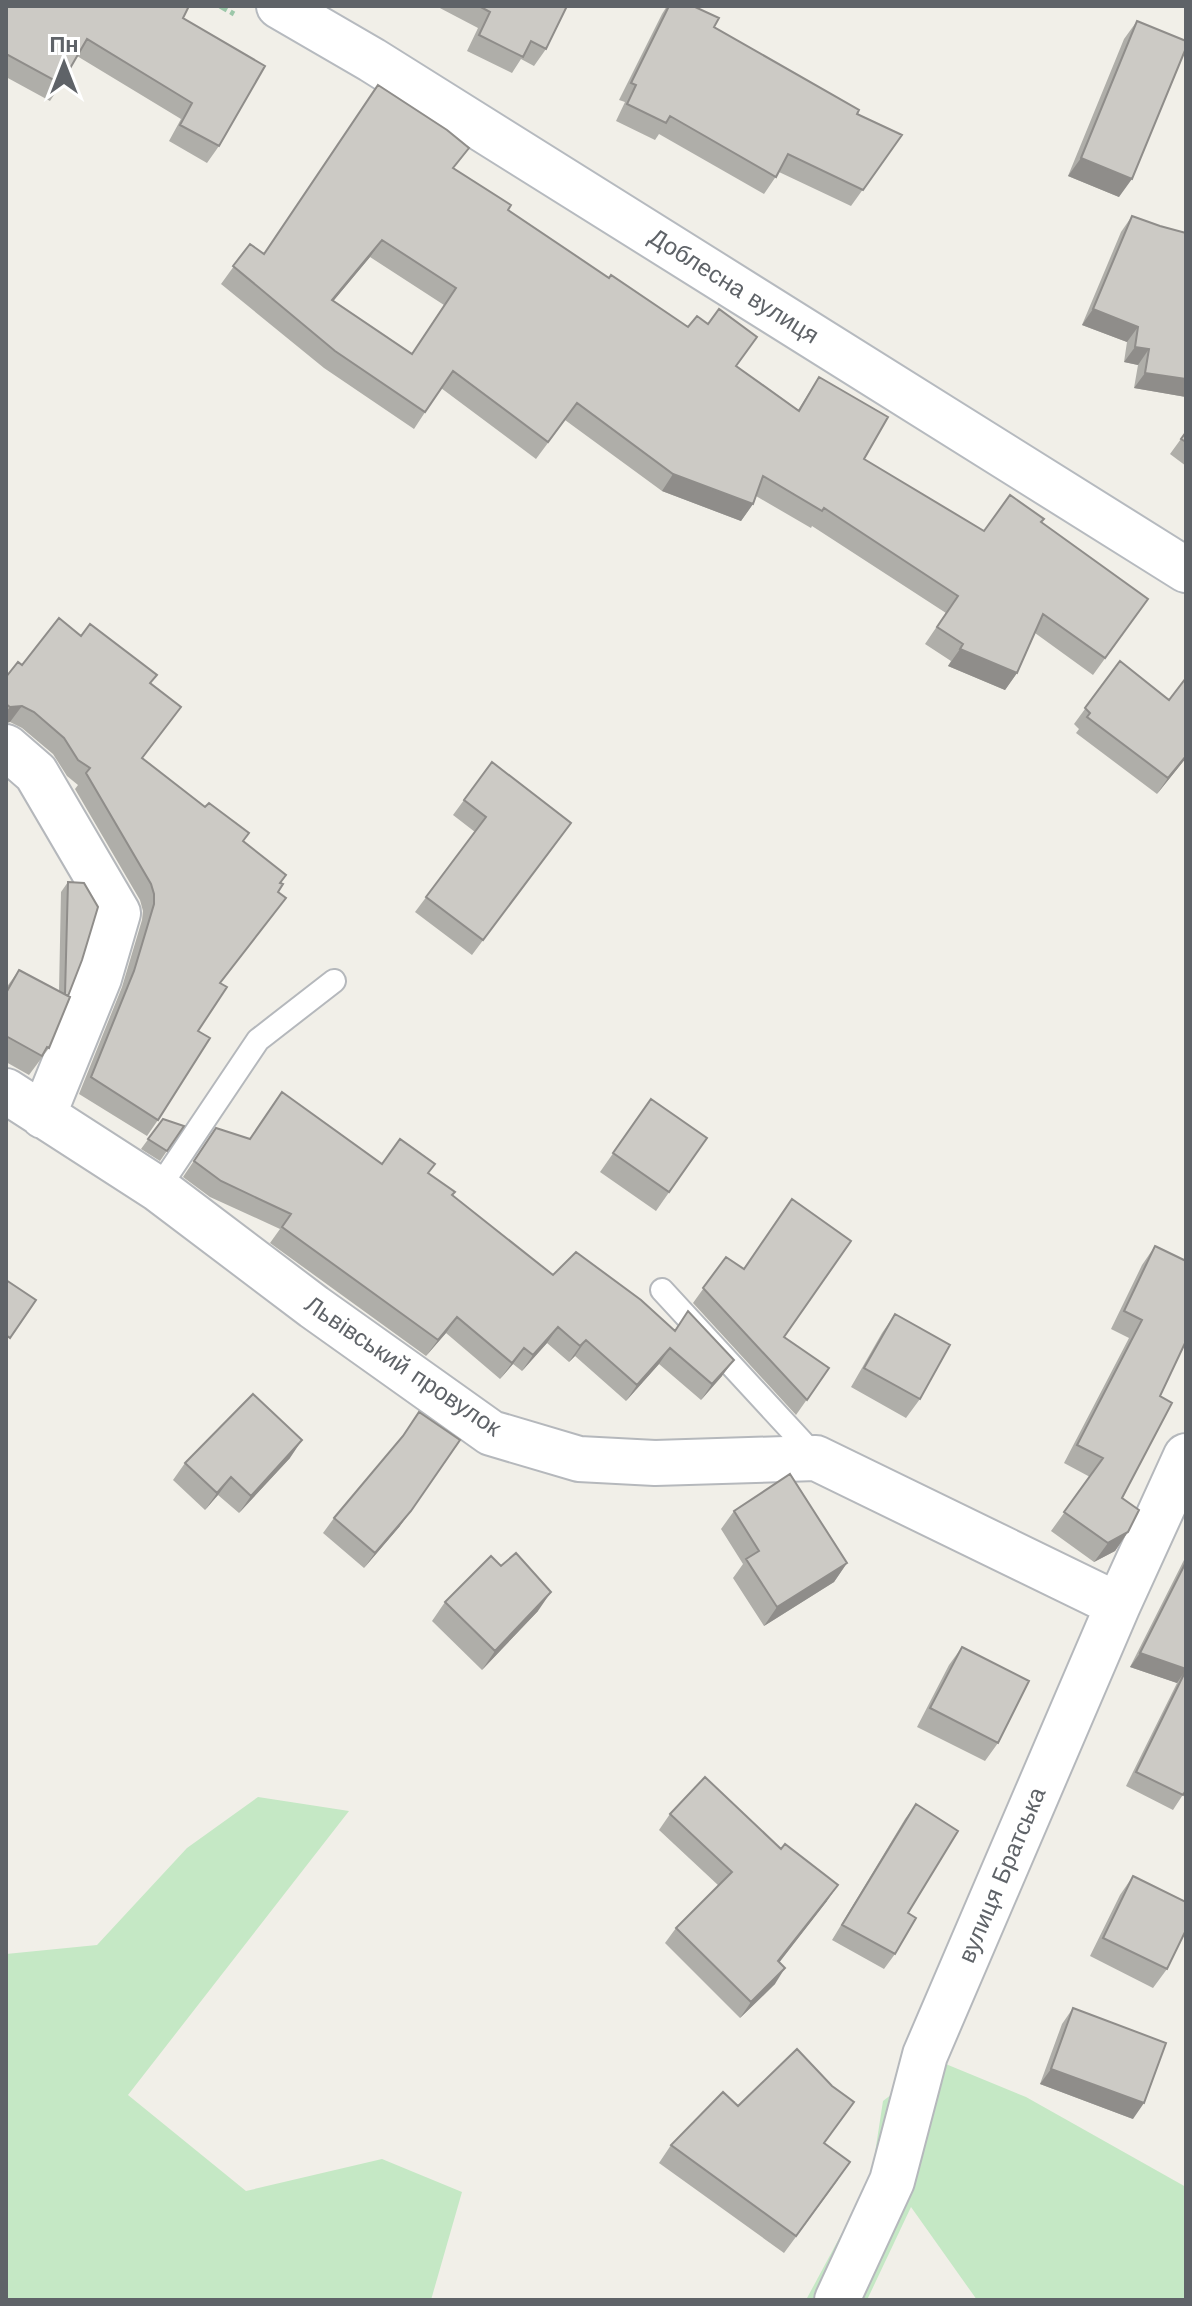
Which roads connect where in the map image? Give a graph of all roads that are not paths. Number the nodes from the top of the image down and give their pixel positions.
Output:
1 (279, 6) edge
2 (1186, 570) edge
3 (6, 747) edge
4 (334, 981) dead end
5 (6, 1091) edge
6 (43, 1116) junction
7 (158, 1189) junction
8 (662, 1290) dead end
9 (1186, 1456) edge
10 (816, 1458) junction
11 (1118, 1605) junction
12 (837, 2300) edge

1 - 2 street, Доблесна вулиця
3 - 6 street
4 - 7 lane
5 - 6 street, Львівський провулок
6 - 7 street, Львівський провулок
7 - 10 street, Львівський провулок
8 - 10 lane
9 - 11 street, вулиця Братська
10 - 11 street, Львівський провулок
11 - 12 street, вулиця Братська

